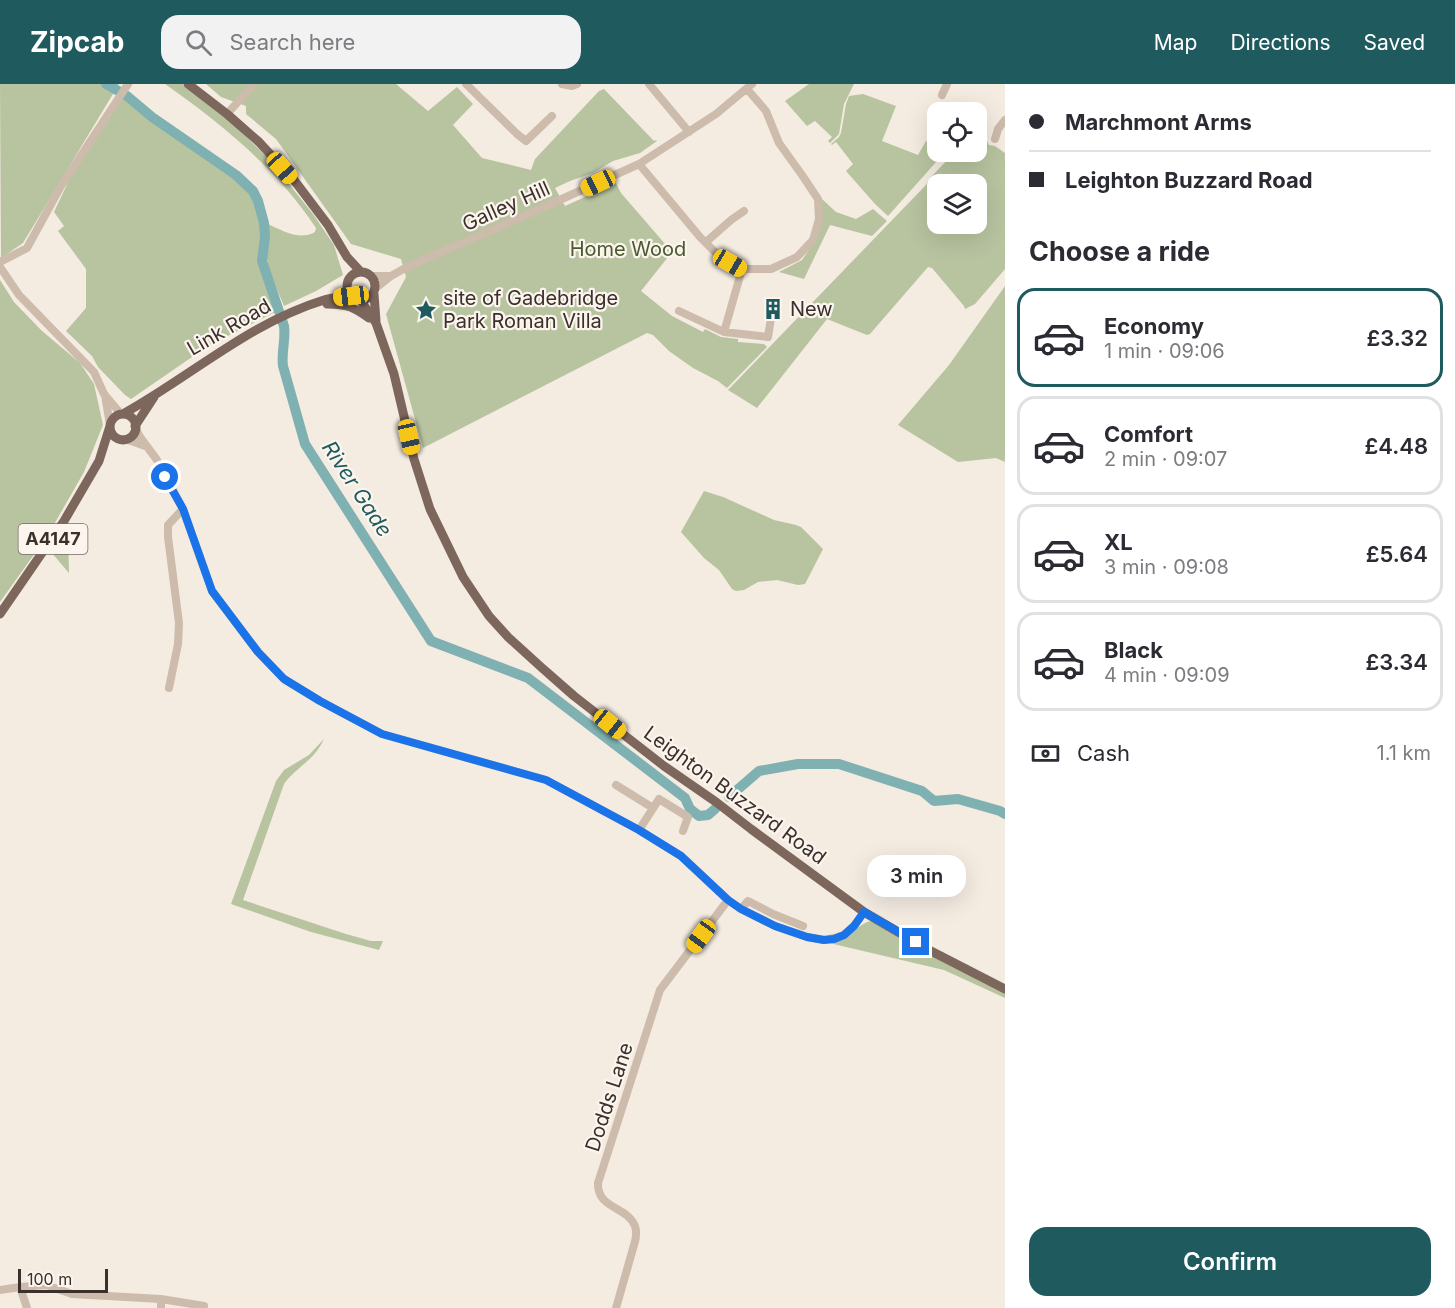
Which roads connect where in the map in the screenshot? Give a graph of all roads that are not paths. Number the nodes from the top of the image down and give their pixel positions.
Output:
1 (189, 84) edge
2 (254, 84) edge
3 (466, 84) edge
4 (562, 84) edge
5 (577, 84) edge
6 (649, 84) edge
7 (947, 84) edge
8 (127, 85) edge
9 (750, 87) edge
10 (942, 95) dead end
11 (227, 114) junction
12 (552, 116) dead end
13 (1005, 120) edge
14 (689, 132) junction
15 (995, 140) dead end
16 (639, 164) junction
17 (744, 211) dead end
18 (706, 242) junction
19 (347, 257) junction
20 (0, 262) edge
21 (0, 267) edge
22 (742, 269) junction
23 (361, 272) junction
24 (371, 276) junction
25 (392, 276) junction
26 (349, 280) junction
27 (375, 291) junction
28 (351, 296) junction
29 (326, 299) junction
30 (361, 301) junction
31 (312, 304) junction
32 (679, 311) dead end
33 (772, 312) dead end
34 (376, 323) junction
35 (724, 332) junction
36 (104, 394) junction
37 (155, 395) junction
38 (122, 414) junction
39 (110, 426) junction
40 (135, 426) junction
41 (123, 439) junction
42 (147, 447) junction
43 (99, 460) junction
44 (183, 509) junction
45 (0, 614) edge
46 (169, 688) dead end
47 (616, 785) dead end
48 (653, 808) junction
49 (639, 830) junction
50 (684, 831) dead end
51 (728, 900) junction
52 (741, 909) junction
53 (864, 912) junction
54 (803, 926) dead end
55 (1005, 988) edge
56 (20, 1287) junction
57 (0, 1290) edge
58 (161, 1304) edge
59 (204, 1306) dead end
60 (27, 1308) edge
61 (616, 1308) edge

1 - 11 main road
2 - 11 street
3 - 12 street
4 - 5 street
6 - 14 street
7 - 10 street
8 - 20 street
9 - 14 street, Galley Hill
9 - 22 street
11 - 19 main road
13 - 15 street
14 - 16 street, Galley Hill
16 - 18 street
16 - 25 street, Galley Hill
17 - 18 street
18 - 22 street
19 - 23 main road
19 - 26 main road
21 - 36 street
22 - 35 street
23 - 24 main road
23 - 26 main road
24 - 25 street, Galley Hill
24 - 27 main road
25 - 27 street, Galley Hill
26 - 28 main road
26 - 29 main road, Link Road / A4147
27 - 30 main road
27 - 34 main road, Leighton Buzzard Road
28 - 29 main road, Link Road / A4147
28 - 30 main road
29 - 31 main road, Link Road / A4147
30 - 34 main road, Leighton Buzzard Road
31 - 34 main road
31 - 37 main road, Link Road / A4147
32 - 35 street
33 - 35 street
34 - 53 main road, Leighton Buzzard Road
36 - 38 street
36 - 39 street
37 - 38 main road, Link Road / A4147
37 - 40 main road, Link Road / A4147
38 - 39 main road, Link Road / A4147
38 - 40 main road
39 - 41 main road
39 - 43 main road, Link Road / A4147
40 - 41 main road, Link Road / A4147
40 - 42 street
41 - 42 street
41 - 43 main road, Link Road / A4147
42 - 44 street
43 - 45 main road, Link Road / A4147
44 - 46 street
44 - 49 street
47 - 48 street
48 - 49 street
48 - 50 street
49 - 51 street
51 - 52 street
51 - 61 street, Dodds Lane
52 - 53 street
52 - 54 street
53 - 55 main road, Leighton Buzzard Road
56 - 57 street
56 - 58 street
56 - 60 street
58 - 59 street

